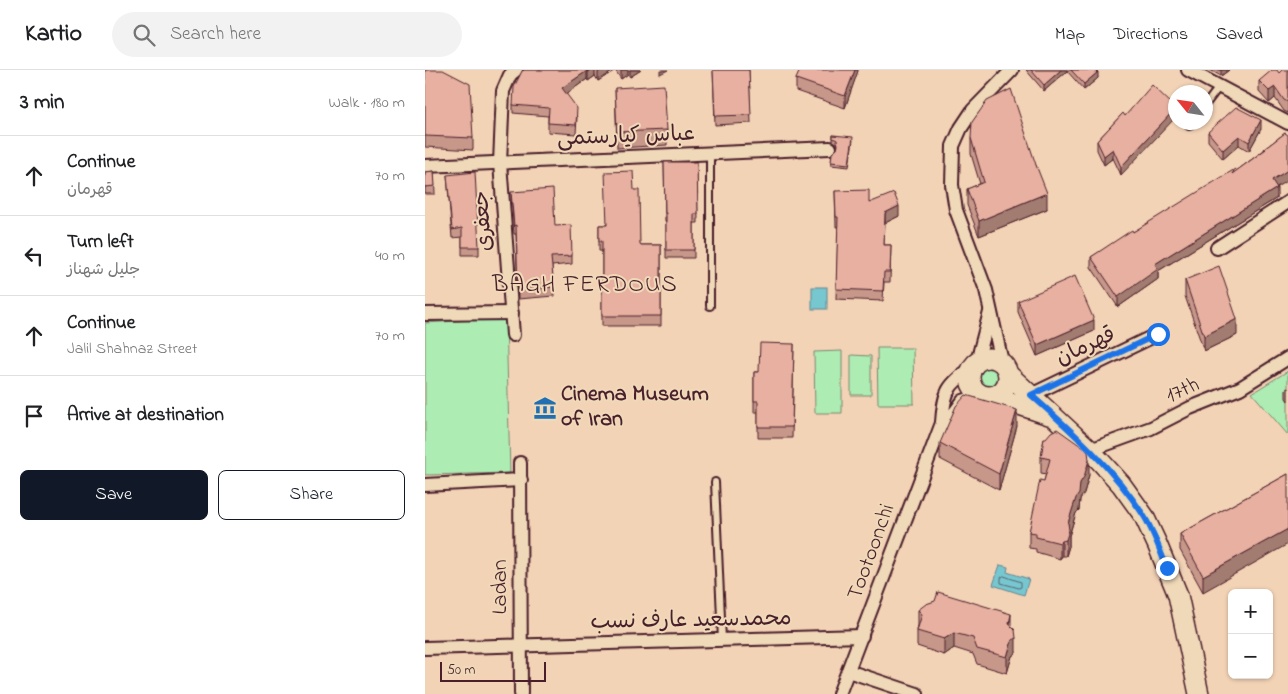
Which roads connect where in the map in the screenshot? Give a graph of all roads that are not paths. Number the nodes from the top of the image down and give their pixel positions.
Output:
1 (516, 70) edge
2 (1012, 70) edge
3 (1188, 70) edge
4 (1219, 86) junction
5 (1213, 94) edge
6 (1288, 123) edge
7 (830, 148) dead end
8 (710, 153) junction
9 (500, 162) junction
10 (425, 166) edge
11 (1288, 202) edge
12 (1217, 248) dead end
13 (709, 306) dead end
14 (991, 309) junction
15 (512, 313) junction
16 (425, 314) edge
17 (1158, 334) dead end
18 (513, 335) dead end
19 (1288, 358) edge
20 (975, 365) junction
21 (1005, 368) junction
22 (1031, 395) junction
23 (987, 396) junction
24 (1056, 417) junction
25 (942, 423) junction
26 (1090, 450) junction
27 (520, 463) dead end
28 (521, 480) junction
29 (715, 482) dead end
30 (425, 485) edge
31 (862, 636) junction
32 (722, 641) junction
33 (521, 645) junction
34 (425, 648) edge
35 (848, 671) junction
36 (521, 694) edge
37 (839, 694) edge
38 (917, 694) edge
39 (1199, 694) edge

1 - 9 street, جعفری
2 - 14 street
3 - 4 street
4 - 5 lane
4 - 6 street
7 - 8 street, عباس کیارستمی
8 - 9 street, عباس کیارستمی
8 - 13 lane
9 - 10 street, عباس کیارستمی
9 - 15 street, جعفری
11 - 12 street
14 - 20 street
14 - 21 street
15 - 16 street
15 - 18 street, جعفری
17 - 22 street, قهرمان
19 - 26 street, 17th
20 - 21 street
20 - 23 street
20 - 25 street
21 - 22 street
21 - 23 street
22 - 24 street
23 - 24 street
23 - 25 street
24 - 26 street
25 - 31 street, Tootoonchi
26 - 39 street
27 - 28 street, Ladan
28 - 30 street
28 - 33 street, Ladan
29 - 32 lane
31 - 32 street, محمدسعید عارف نسب
31 - 35 street, Tootoonchi
32 - 33 street, محمدسعید عارف نسب
33 - 34 street, محمدسعید عارف نسب
33 - 36 street, Ladan
35 - 37 street, Tootoonchi
35 - 38 street

